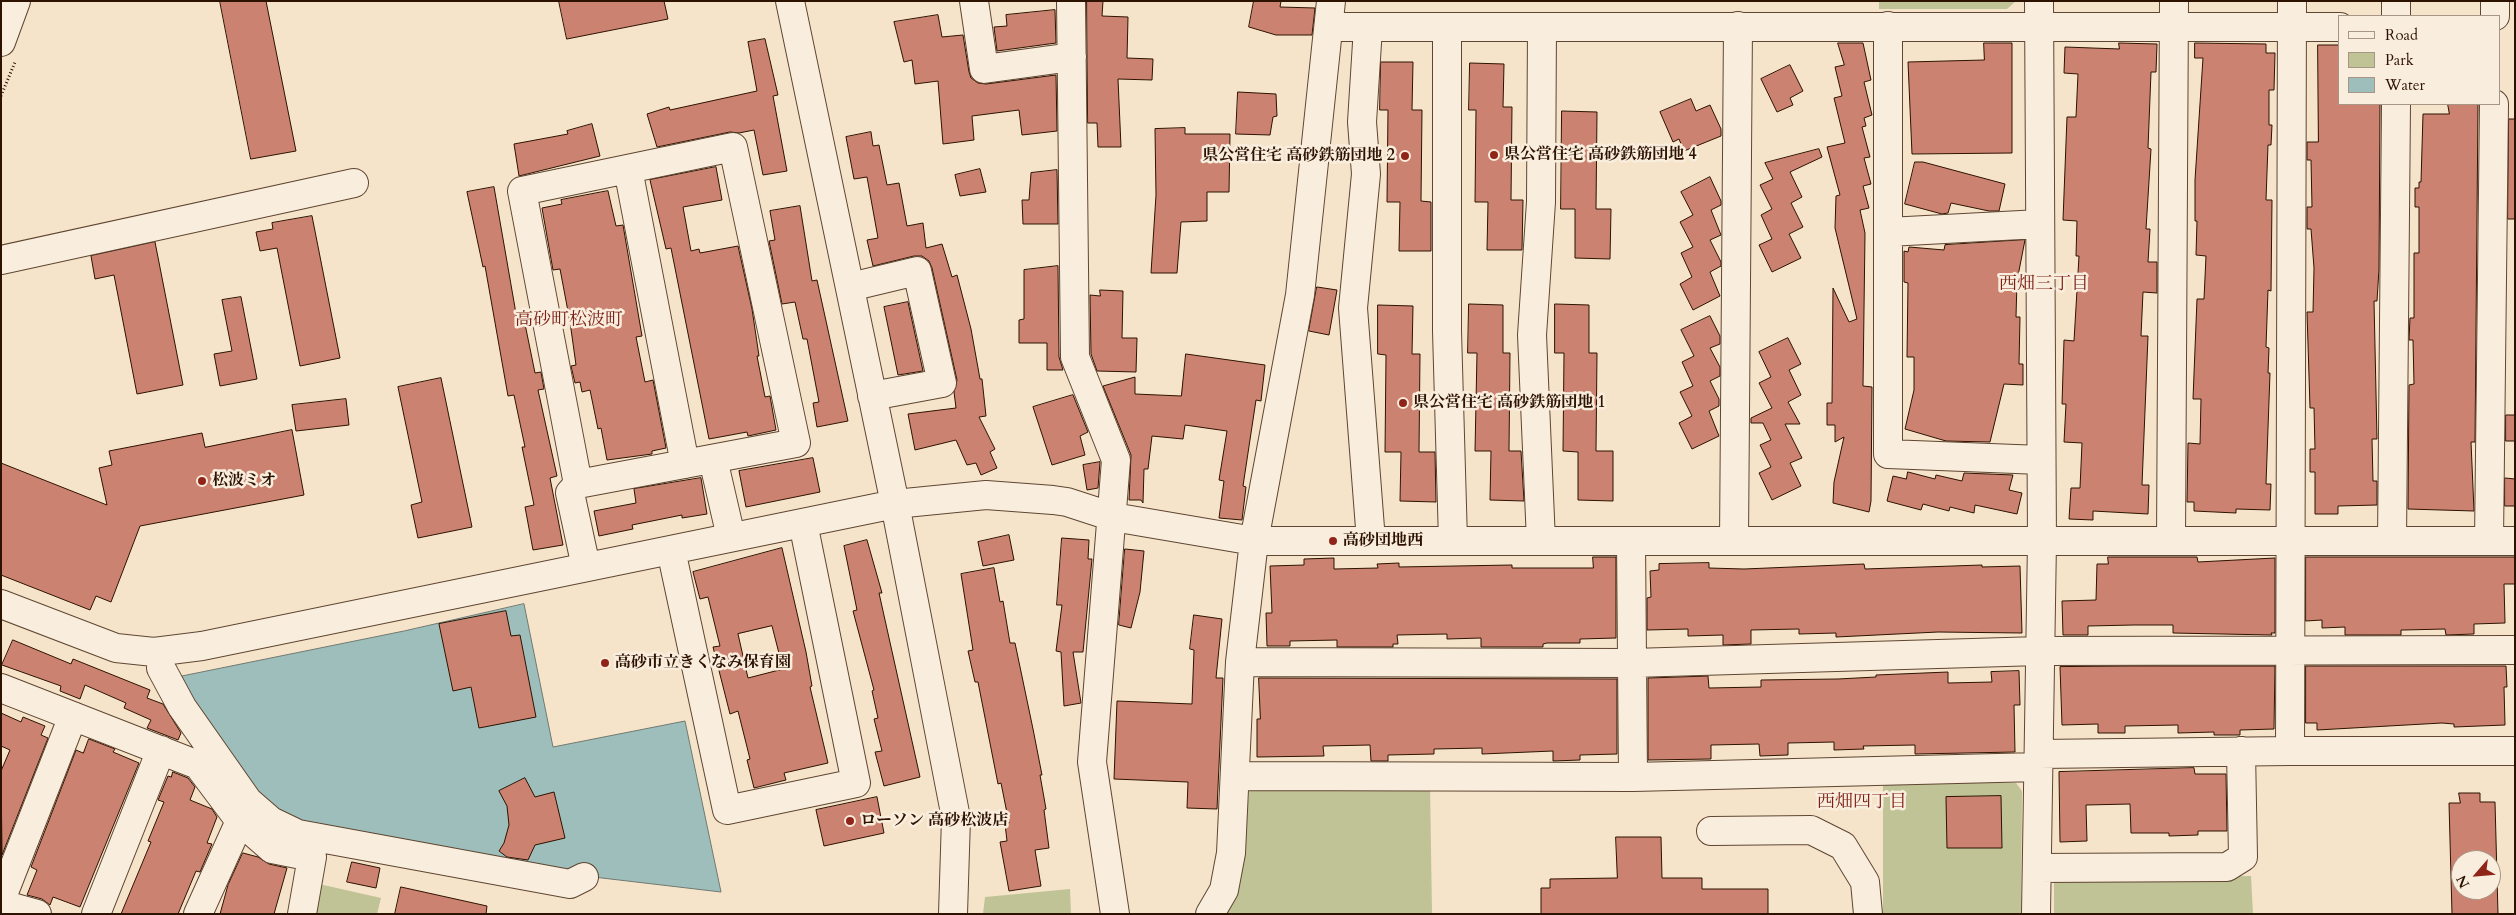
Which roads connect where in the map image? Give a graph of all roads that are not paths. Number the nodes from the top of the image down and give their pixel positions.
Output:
1 (790, 1) edge
2 (974, 1) edge
3 (1071, 1) edge
4 (2396, 1) edge
5 (2495, 1) edge
6 (1331, 14) edge
7 (2039, 14) edge
8 (2174, 14) edge
9 (2292, 14) edge
10 (2396, 15) edge
11 (2495, 15) edge
12 (1738, 26) junction
13 (1888, 26) junction
14 (1368, 27) junction
15 (1447, 27) junction
16 (1542, 27) junction
17 (2338, 27) edge
18 (2501, 27) edge
19 (2515, 27) edge
20 (1072, 57) junction
21 (2396, 105) edge
22 (2494, 105) edge
23 (1319, 121) junction
24 (1362, 122) junction
25 (628, 169) junction
26 (354, 184) dead end
27 (2040, 224) junction
28 (1888, 232) junction
29 (1, 260) edge
30 (850, 287) junction
31 (872, 396) junction
32 (713, 459) junction
33 (2041, 460) junction
34 (686, 464) junction
35 (578, 484) junction
36 (895, 504) junction
37 (1113, 518) junction
38 (803, 523) junction
39 (731, 537) junction
40 (1254, 541) junction
41 (1371, 541) junction
42 (1453, 541) junction
43 (1541, 541) junction
44 (1631, 541) junction
45 (1734, 541) junction
46 (2042, 541) junction
47 (2171, 541) junction
48 (2290, 541) junction
49 (2392, 541) junction
50 (2502, 541) edge
51 (671, 550) junction
52 (586, 567) junction
53 (3, 610) edge
54 (2290, 650) junction
55 (2515, 650) edge
56 (2040, 651) junction
57 (1240, 662) junction
58 (1632, 663) junction
59 (161, 668) dead end
60 (1, 688) edge
61 (73, 716) junction
62 (160, 750) junction
63 (2241, 751) junction
64 (2290, 751) junction
65 (2515, 751) edge
66 (2038, 760) junction
67 (1236, 776) junction
68 (1633, 777) junction
69 (240, 821) junction
70 (1710, 831) dead end
71 (2037, 868) junction
72 (584, 877) dead end
73 (1, 900) edge
74 (1, 904) edge
75 (37, 914) edge
76 (96, 914) edge
77 (198, 914) edge
78 (302, 914) edge
79 (953, 914) edge
80 (1115, 914) edge
81 (1210, 914) edge
82 (1868, 914) edge
83 (2036, 914) edge

1 - 30 street
2 - 20 street
3 - 20 street
4 - 10 street
5 - 11 street
6 - 14 street
6 - 23 street
7 - 8 street
7 - 13 street
7 - 27 street
8 - 9 street
8 - 47 street
9 - 17 street
9 - 48 street
12 - 13 street
12 - 16 street
12 - 45 street
13 - 28 street
14 - 15 street
14 - 24 street
15 - 16 street
15 - 42 street
16 - 43 street
18 - 19 street
20 - 37 street
21 - 49 street
22 - 50 street
23 - 24 street
23 - 40 street
24 - 41 street
25 - 32 street
25 - 34 street
25 - 35 street
26 - 29 street
27 - 28 street
27 - 33 street
28 - 33 street
30 - 31 street
30 - 31 street
31 - 36 street
32 - 34 street
32 - 39 street
33 - 46 street
34 - 35 street
35 - 52 street
36 - 37 street
36 - 38 street
36 - 79 street
37 - 40 street
37 - 80 street
38 - 39 street
38 - 51 street
39 - 51 street
40 - 41 street
40 - 57 street
41 - 42 street
42 - 43 street
43 - 44 street
44 - 45 street
44 - 58 street
45 - 46 street
46 - 47 street
46 - 56 street
47 - 48 street
48 - 49 street
48 - 54 street
49 - 50 street
51 - 52 street
52 - 53 street
54 - 55 street
54 - 56 street
54 - 64 street
56 - 58 street
56 - 66 street
57 - 58 street
57 - 67 street
58 - 68 street
59 - 72 street
60 - 61 street
61 - 62 street
61 - 73 street
62 - 69 street
62 - 76 street
63 - 64 street
63 - 66 street
63 - 71 street
64 - 65 street
66 - 68 street
66 - 71 street
67 - 68 street
67 - 81 street
69 - 77 street
69 - 78 street
70 - 82 street
71 - 83 street
74 - 75 street

